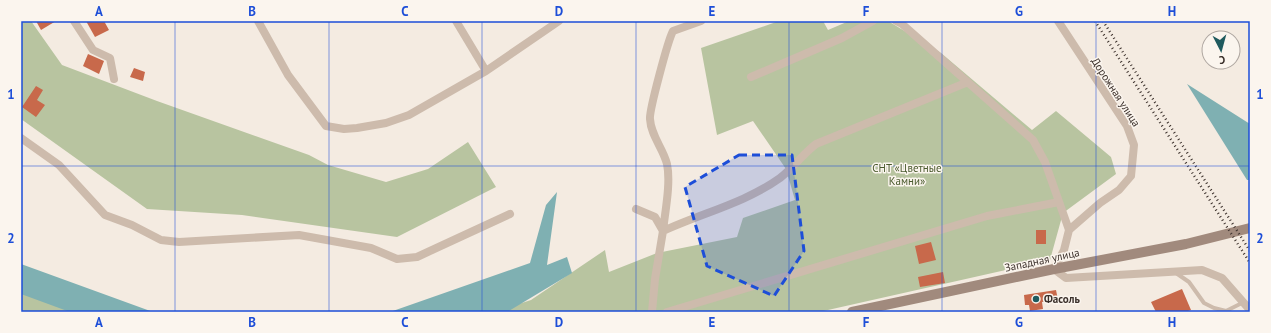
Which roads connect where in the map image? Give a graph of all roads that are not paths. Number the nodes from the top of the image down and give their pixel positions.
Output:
1 (74, 21) edge
2 (258, 21) edge
3 (456, 21) edge
4 (559, 21) edge
5 (701, 21) edge
6 (873, 21) edge
7 (896, 21) edge
8 (1058, 21) edge
9 (486, 71) junction
10 (751, 78) dead end
11 (114, 79) dead end
12 (968, 82) junction
13 (21, 138) edge
14 (1058, 202) junction
15 (636, 209) dead end
16 (510, 214) dead end
17 (1250, 228) edge
18 (1069, 230) junction
19 (663, 231) junction
20 (1054, 269) junction
21 (1174, 272) junction
22 (1244, 302) junction
23 (1250, 310) edge
24 (652, 312) edge
25 (668, 312) edge
26 (852, 312) edge

1 - 11 street
2 - 9 street
3 - 9 street
4 - 9 street
5 - 19 street
6 - 10 street
7 - 12 street
8 - 18 street, Дорожная улица
12 - 14 street
12 - 19 street
13 - 16 street
14 - 18 street
14 - 25 street
15 - 19 street
17 - 20 main road, Западная улица
18 - 20 street
19 - 24 street
20 - 21 street
20 - 26 main road, Западная улица
21 - 22 street
21 - 22 lane
22 - 23 street

